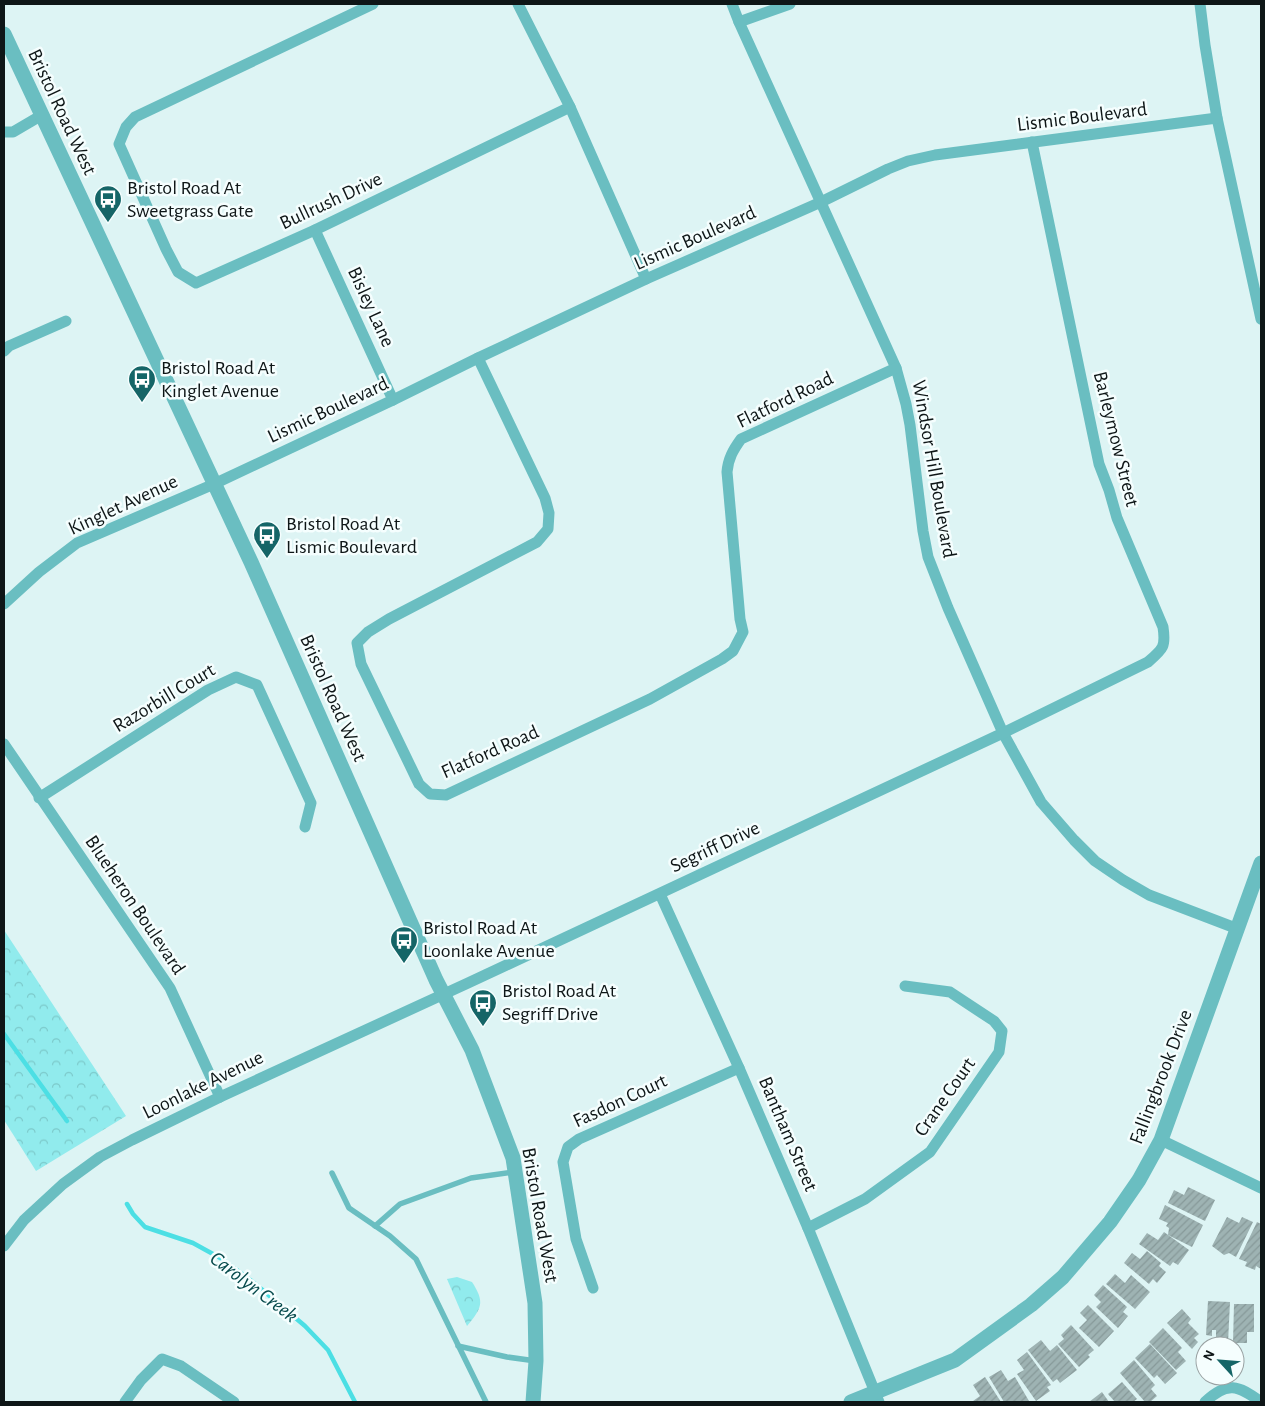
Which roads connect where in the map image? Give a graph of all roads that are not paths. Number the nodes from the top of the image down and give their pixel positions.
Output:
1 (373, 4) edge
2 (518, 4) edge
3 (732, 4) edge
4 (790, 4) edge
5 (1200, 4) edge
6 (739, 22) junction
7 (4, 34) edge
8 (570, 108) junction
9 (42, 115) junction
10 (1217, 118) junction
11 (4, 132) edge
12 (1032, 142) junction
13 (821, 202) junction
14 (315, 230) junction
15 (646, 279) junction
16 (1261, 319) edge
17 (66, 321) dead end
18 (4, 351) edge
19 (478, 358) junction
20 (896, 368) junction
21 (393, 400) junction
22 (214, 484) junction
23 (4, 604) edge
24 (1003, 733) junction
25 (4, 744) edge
26 (40, 798) junction
27 (305, 827) dead end
28 (1261, 863) edge
29 (660, 894) junction
30 (1238, 929) junction
31 (905, 986) dead end
32 (443, 995) junction
33 (738, 1068) junction
34 (220, 1097) junction
35 (1162, 1140) junction
36 (515, 1172) junction
37 (332, 1173) dead end
38 (1261, 1188) edge
39 (375, 1226) junction
40 (808, 1228) junction
41 (4, 1246) edge
42 (593, 1288) dead end
43 (458, 1346) junction
44 (536, 1361) junction
45 (877, 1397) edge
46 (125, 1402) edge
47 (234, 1402) edge
48 (486, 1402) edge
49 (533, 1402) edge
50 (851, 1402) edge
51 (1204, 1402) edge
52 (1261, 1402) edge

1 - 14 street, Bullrush Drive
2 - 8 street
3 - 6 street, Windsor Hill Boulevard
4 - 6 street
5 - 10 street
6 - 13 street, Windsor Hill Boulevard
7 - 9 street, Bristol Road West
8 - 14 street, Bullrush Drive
8 - 15 street
9 - 11 street
9 - 22 street, Bristol Road West
10 - 12 street, Lismic Boulevard
10 - 16 street
12 - 13 street, Lismic Boulevard
12 - 24 street, Barleymow Street
13 - 15 street, Lismic Boulevard
13 - 20 street, Windsor Hill Boulevard
14 - 21 street, Bisley Lane
15 - 19 street, Lismic Boulevard
17 - 18 street
19 - 20 street, Flatford Road
19 - 21 street, Lismic Boulevard
20 - 24 street, Windsor Hill Boulevard
21 - 22 street, Lismic Boulevard
22 - 23 street, Kinglet Avenue
22 - 32 street, Bristol Road West
24 - 29 street, Segriff Drive
24 - 30 street, Windsor Hill Boulevard
25 - 26 street, Blueheron Boulevard
26 - 27 street, Razorbill Court
26 - 34 street, Blueheron Boulevard
28 - 30 street, Fallingbrook Drive
29 - 32 street, Segriff Drive
29 - 33 street, Bantham Street
30 - 35 street, Fallingbrook Drive
31 - 40 street, Crane Court
32 - 34 street, Loonlake Avenue
32 - 36 street, Bristol Road West
33 - 40 street, Bantham Street
33 - 42 street, Fasdon Court
34 - 41 street, Loonlake Avenue
35 - 38 street
35 - 45 street, Fallingbrook Drive
36 - 39 lane
36 - 44 street, Bristol Road West
37 - 39 lane
39 - 43 lane
40 - 45 street, Bantham Street
43 - 44 lane
43 - 48 lane
44 - 49 street, Bristol Road West
45 - 50 street, Fallingbrook Drive
46 - 47 street
51 - 52 street

